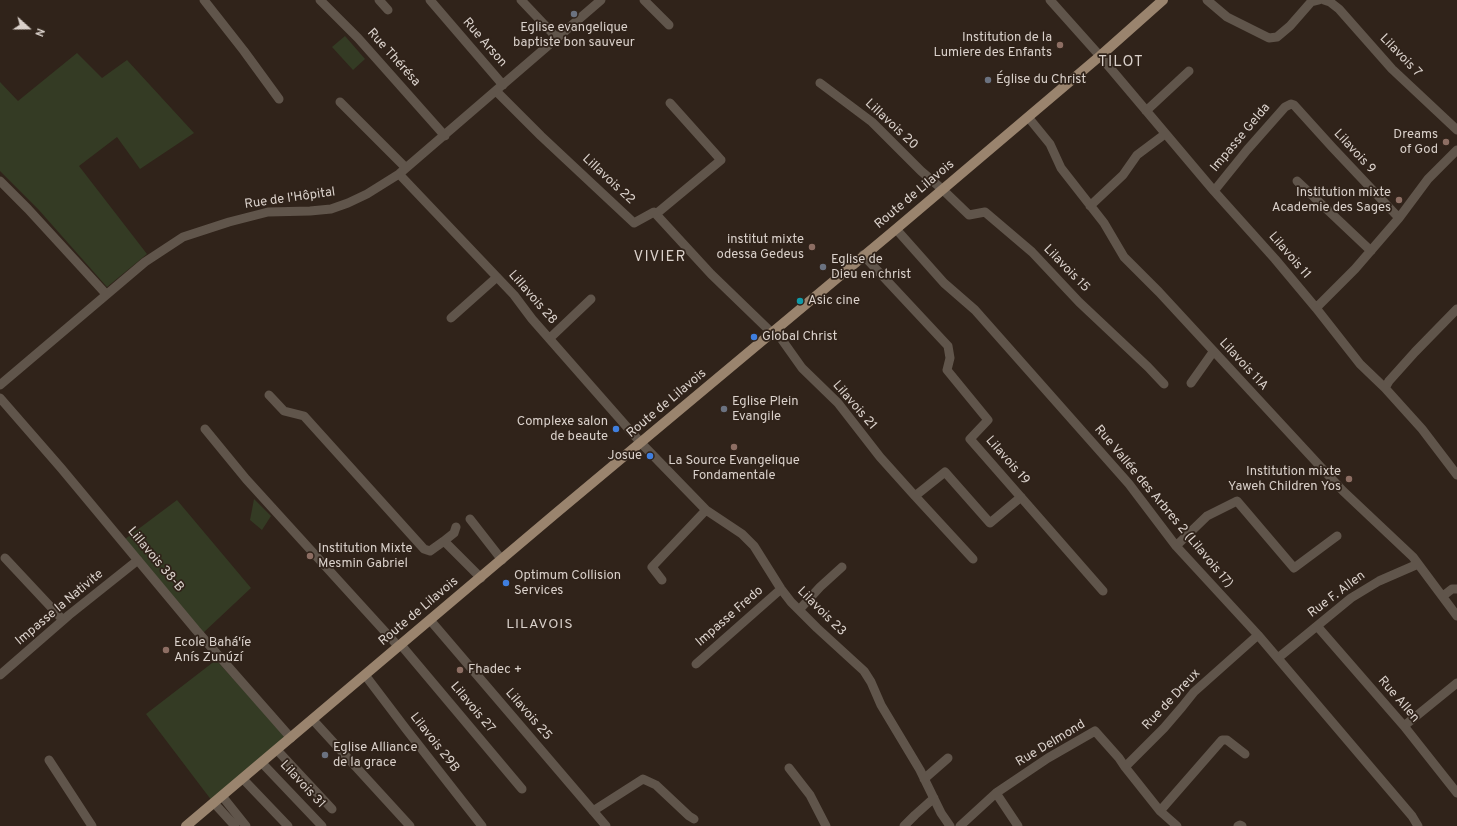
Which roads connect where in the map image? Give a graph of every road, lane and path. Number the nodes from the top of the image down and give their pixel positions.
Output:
1 (320, 0) edge
2 (379, 0) edge
3 (430, 0) edge
4 (521, 0) edge
5 (601, 0) edge
6 (644, 0) edge
7 (1050, 0) edge
8 (1163, 0) edge
9 (1207, 0) edge
10 (1319, 0) edge
11 (1324, 0) edge
12 (205, 1) edge
13 (388, 10) dead end
14 (669, 25) dead end
15 (557, 38) junction
16 (1100, 56) junction
17 (1189, 71) dead end
18 (820, 83) dead end
19 (503, 85) junction
20 (496, 91) junction
21 (279, 99) dead end
22 (340, 102) dead end
23 (670, 103) dead end
24 (1291, 104) joint
25 (1146, 111) junction
26 (1028, 117) junction
27 (1457, 130) edge
28 (1165, 134) junction
29 (445, 136) junction
30 (1457, 150) edge
31 (403, 171) junction
32 (0, 181) edge
33 (1297, 181) dead end
34 (942, 189) junction
35 (1214, 191) junction
36 (1090, 206) junction
37 (656, 214) junction
38 (1400, 218) junction
39 (896, 229) junction
40 (1371, 251) junction
41 (863, 255) junction
42 (497, 277) junction
43 (106, 294) junction
44 (591, 299) dead end
45 (1316, 308) junction
46 (1457, 309) edge
47 (451, 318) dead end
48 (773, 332) junction
49 (550, 338) junction
50 (1213, 352) junction
51 (1191, 383) dead end
52 (1164, 384) dead end
53 (0, 385) edge
54 (1385, 388) junction
55 (269, 395) dead end
56 (0, 398) edge
57 (204, 429) dead end
58 (641, 443) junction
59 (1457, 475) edge
60 (915, 496) junction
61 (1021, 497) junction
62 (706, 510) junction
63 (470, 519) dead end
64 (456, 527) dead end
65 (1337, 536) dead end
66 (444, 541) junction
67 (1176, 546) junction
68 (5, 558) dead end
69 (973, 559) dead end
70 (138, 560) junction
71 (502, 560) junction
72 (1418, 564) junction
73 (842, 567) dead end
74 (481, 578) junction
75 (662, 580) dead end
76 (1457, 588) edge
77 (781, 589) junction
78 (1103, 591) dead end
79 (1443, 596) junction
80 (799, 610) junction
81 (1457, 616) edge
82 (63, 620) junction
83 (430, 620) junction
84 (1317, 626) junction
85 (1258, 635) junction
86 (400, 646) junction
87 (1278, 658) junction
88 (696, 664) dead end
89 (0, 675) edge
90 (365, 675) junction
91 (1457, 683) edge
92 (313, 720) junction
93 (1404, 726) junction
94 (291, 738) junction
95 (277, 750) junction
96 (1245, 754) dead end
97 (948, 758) dead end
98 (49, 760) dead end
99 (262, 763) junction
100 (1125, 767) junction
101 (789, 768) dead end
102 (243, 779) junction
103 (924, 779) junction
104 (522, 789) dead end
105 (996, 793) junction
106 (1457, 793) edge
107 (934, 798) junction
108 (218, 800) junction
109 (332, 809) dead end
110 (593, 810) junction
111 (1160, 811) junction
112 (694, 819) dead end
113 (92, 826) edge
114 (186, 826) edge
115 (235, 826) edge
116 (246, 826) edge
117 (288, 826) edge
118 (322, 826) edge
119 (410, 826) edge
120 (482, 826) edge
121 (606, 826) edge
122 (826, 826) edge
123 (904, 826) edge
124 (950, 826) edge
125 (960, 826) edge
126 (1018, 826) edge
127 (1177, 826) edge
128 (1238, 826) edge
129 (1242, 826) edge
130 (1418, 826) edge

1 - 29 street, Rue Thérésa
2 - 13 street
3 - 19 street, Rue Arson
4 - 15 street
5 - 15 street, Rue de l'Hôpital
6 - 14 street
7 - 16 street, Lilavois 11
8 - 16 main road, Route de Lilavois
9 - 10 street
11 - 27 street, Lilavois 7
12 - 21 street
15 - 19 street, Rue de l'Hôpital
16 - 25 street, Lilavois 11
16 - 26 main road, Route de Lilavois
17 - 25 street
18 - 34 street, Lillavois 20
19 - 20 street, Rue de l'Hôpital
20 - 29 street, Rue de l'Hôpital
20 - 37 street, Lillavois 22
22 - 31 street, Lillavois 28
23 - 37 street
24 - 35 street, Impasse Gelda
24 - 38 street, Lilavois 9
25 - 28 street, Lilavois 11
26 - 34 main road, Route de Lilavois
26 - 36 street, Lilavois 11A
28 - 35 street, Lilavois 11
28 - 36 street
29 - 31 street, Rue de l'Hôpital
30 - 38 street
31 - 42 street, Lillavois 28
31 - 43 street, Rue de l'Hôpital
32 - 43 street
33 - 40 street
34 - 39 main road, Route de Lilavois
34 - 52 street, Lilavois 15
35 - 45 street, Lilavois 11
36 - 50 street, Lilavois 11A
37 - 48 street
38 - 40 street
39 - 41 main road, Route de Lilavois
39 - 67 street, Rue Vallée des Arbres 2 (Lilavois 17)
40 - 45 street
41 - 48 main road, Route de Lilavois
41 - 61 street, Lilavois 19
42 - 47 street
42 - 49 street, Lillavois 28
43 - 53 street, Rue de l'Hôpital
44 - 49 street
45 - 54 street, Lilavois 11
46 - 54 street
48 - 58 main road, Route de Lilavois
48 - 60 street, Lilavois 21
49 - 58 street, Lillavois 28
50 - 51 street
50 - 72 street, Lilavois 11A
54 - 59 street, Lilavois 11
55 - 66 street
56 - 70 street, Lillavois 38-B
57 - 86 street, Lilavois 27
58 - 62 street, Lilavois 23
58 - 71 main road, Route de Lilavois
60 - 61 street
60 - 69 street, Lilavois 21
61 - 78 street, Lilavois 19
62 - 75 street
62 - 77 street, Lilavois 23
63 - 71 street
64 - 66 street
65 - 67 street
66 - 74 street
67 - 85 street, Rue Vallée des Arbres 2 (Lilavois 17)
68 - 82 street
70 - 82 street, Impasse la Nativite
70 - 94 street, Lillavois 38-B
71 - 74 main road, Route de Lilavois
72 - 79 street, Lilavois 11A
72 - 84 street, Rue F. Allen
73 - 80 street
74 - 83 main road, Route de Lilavois
76 - 79 street
77 - 80 street, Lilavois 23
77 - 88 street, Impasse Fredo
79 - 81 street, Lilavois 11A
80 - 103 street, Lilavois 23
82 - 89 street, Impasse la Nativite
83 - 86 main road, Route de Lilavois
83 - 110 street, Lilavois 25
84 - 87 street, Rue F. Allen
84 - 93 street, Rue Allen
85 - 87 street, Rue Vallée des Arbres 2 (Lilavois 17)
85 - 100 street, Rue de Dreux
86 - 90 main road, Route de Lilavois
86 - 104 street, Lilavois 27
87 - 130 street, Rue Vallée des Arbres 2 (Lilavois 17)
90 - 92 main road, Route de Lilavois
90 - 120 street, Lilavois 29B
91 - 93 street
92 - 94 main road, Route de Lilavois
92 - 119 street
93 - 106 street, Rue Allen
94 - 95 main road, Route de Lilavois
95 - 99 main road, Route de Lilavois
95 - 109 street
96 - 111 street
97 - 103 street
98 - 113 street
99 - 102 main road, Route de Lilavois
99 - 118 street, Lilavois 31
100 - 105 street, Rue Delmond
100 - 111 street, Rue Delmond
101 - 122 street
102 - 108 main road, Route de Lilavois
102 - 117 street
103 - 107 street, Lilavois 23
105 - 125 street, Rue Delmond
105 - 126 street
107 - 123 street
107 - 124 street, Lilavois 23
108 - 114 main road, Route de Lilavois
108 - 115 street
108 - 116 street
110 - 112 street
110 - 121 street, Lilavois 25
111 - 127 street, Rue Delmond
128 - 129 street

